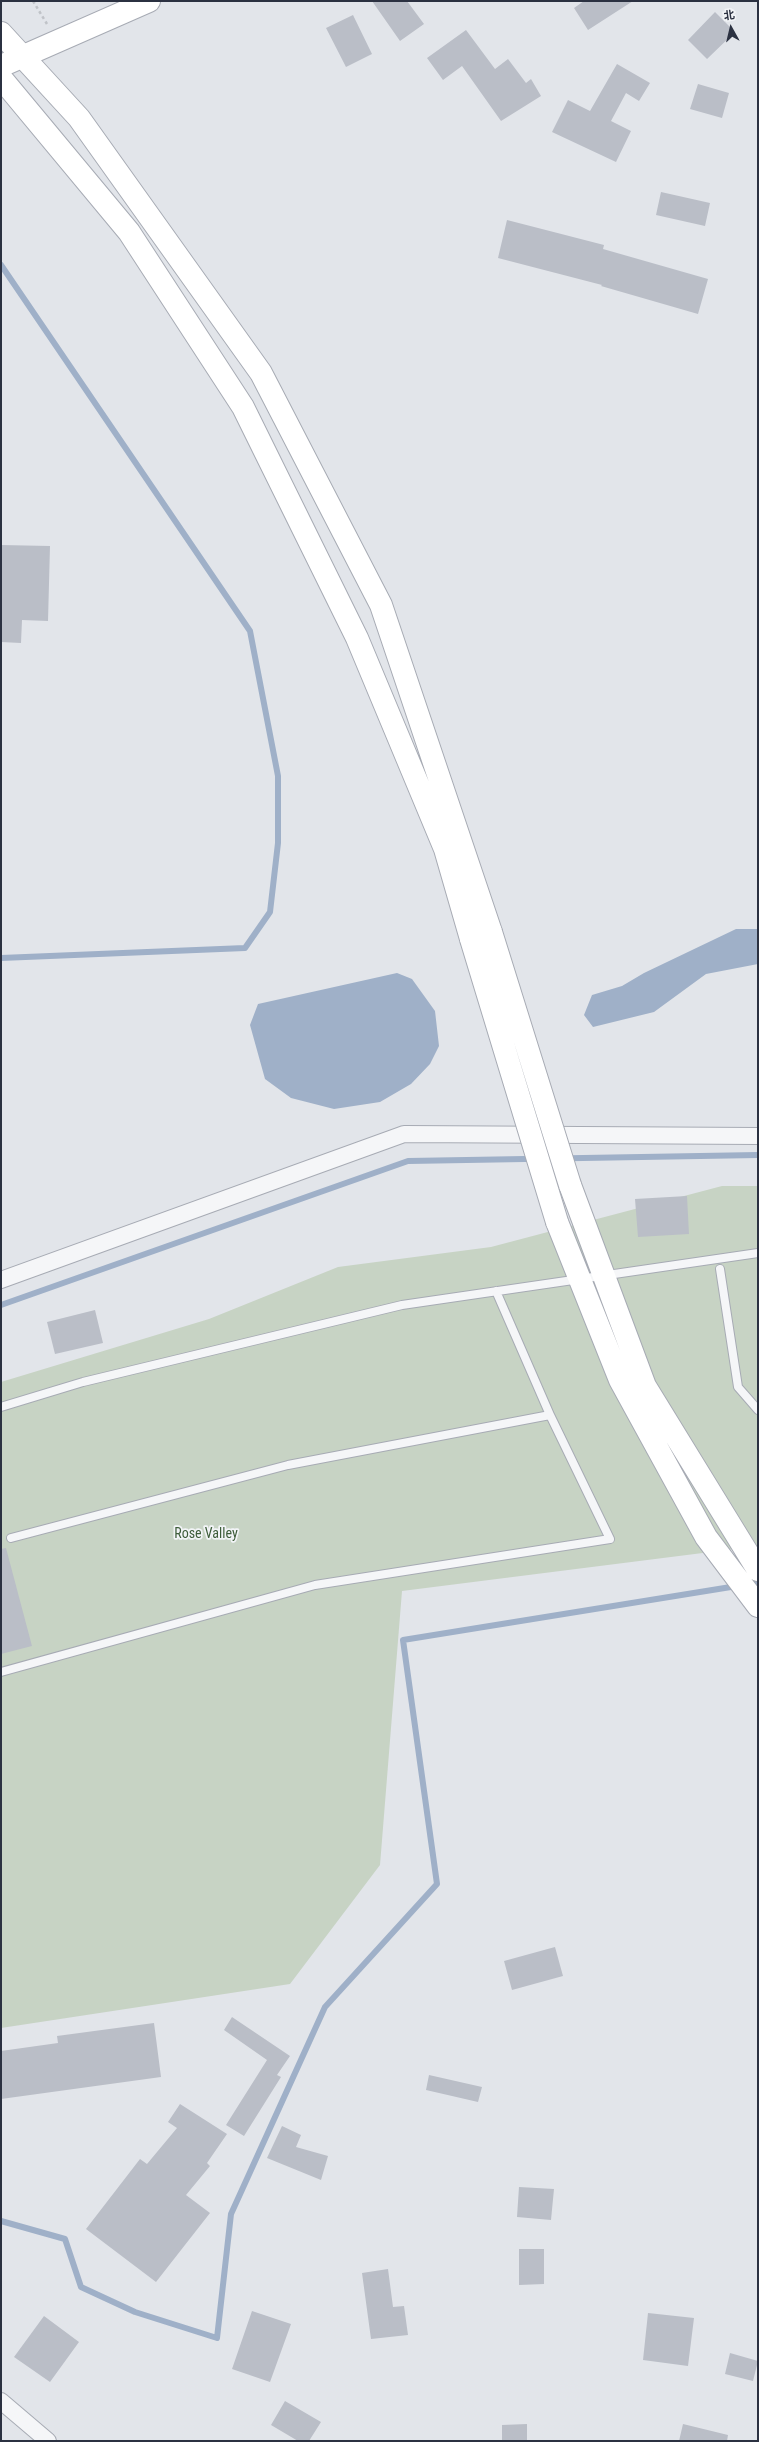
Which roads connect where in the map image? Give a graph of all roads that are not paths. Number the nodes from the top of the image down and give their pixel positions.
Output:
1 (149, 1) edge
2 (1, 33) edge
3 (24, 56) junction
4 (1, 66) edge
5 (1, 78) edge
6 (758, 1136) edge
7 (758, 1253) edge
8 (720, 1269) dead end
9 (1, 1280) edge
10 (496, 1291) junction
11 (1, 1407) edge
12 (758, 1410) edge
13 (550, 1415) junction
14 (11, 1538) dead end
15 (758, 1570) edge
16 (758, 1606) edge
17 (1, 1672) edge
18 (1, 2400) edge
19 (48, 2441) edge

1 - 3 main road
2 - 3 main road
3 - 4 main road
3 - 15 main road, bridge
5 - 16 main road, bridge
6 - 9 street
7 - 10 lane
8 - 12 lane
10 - 11 lane
10 - 13 lane
13 - 14 lane
13 - 17 lane
18 - 19 street

